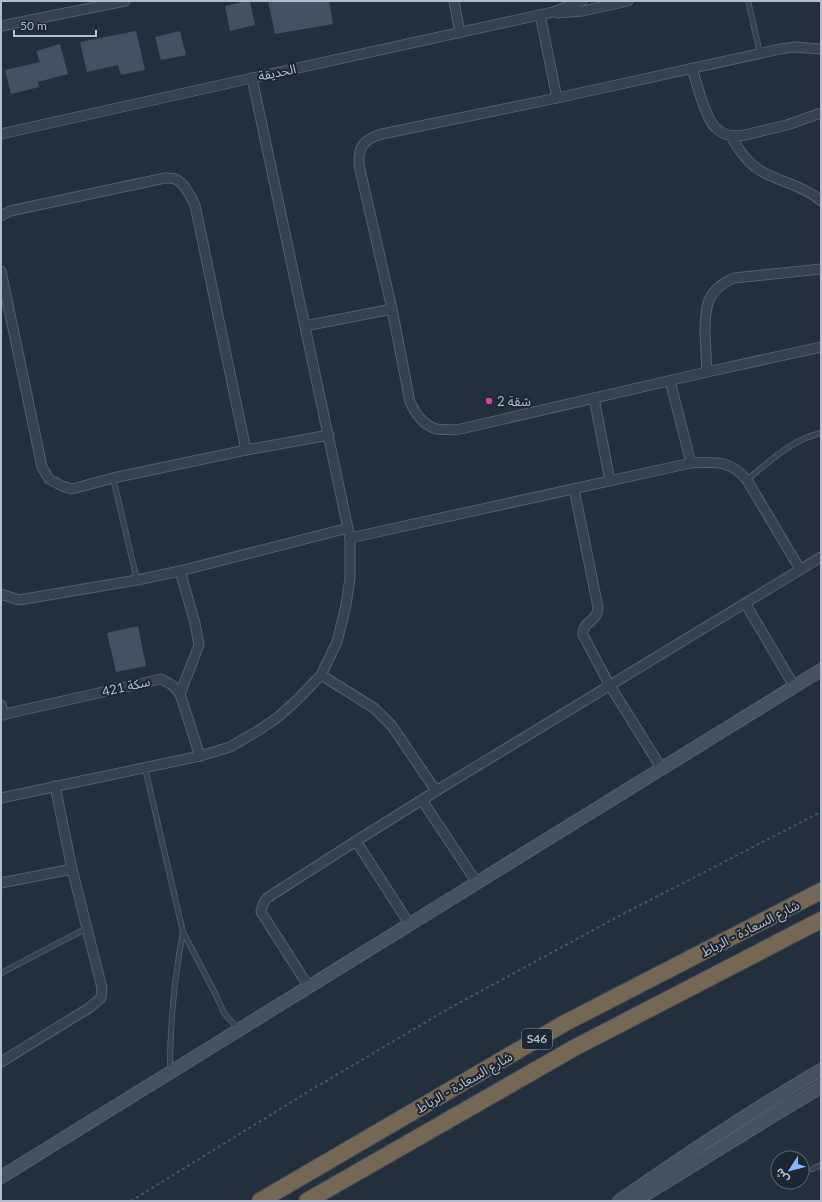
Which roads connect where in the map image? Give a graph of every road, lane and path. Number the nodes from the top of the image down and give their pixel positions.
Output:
1 (125, 1) edge
2 (454, 1) edge
3 (582, 1) edge
4 (628, 1) edge
5 (748, 1) edge
6 (554, 12) junction
7 (540, 16) junction
8 (1, 26) edge
9 (460, 33) junction
10 (821, 49) edge
11 (760, 53) junction
12 (692, 69) junction
13 (252, 78) junction
14 (557, 98) junction
15 (821, 113) edge
16 (1, 134) edge
17 (731, 136) junction
18 (821, 201) edge
19 (1, 216) edge
20 (821, 269) edge
21 (1, 271) edge
22 (392, 309) junction
23 (6, 319) edge
24 (305, 326) junction
25 (821, 348) edge
26 (707, 372) junction
27 (670, 380) junction
28 (594, 398) junction
29 (821, 433) edge
30 (329, 435) junction
31 (246, 450) junction
32 (691, 463) junction
33 (113, 478) junction
34 (747, 480) junction
35 (610, 481) junction
36 (574, 489) junction
37 (348, 528) junction
38 (350, 538) junction
39 (821, 557) edge
40 (800, 569) junction
41 (180, 571) junction
42 (137, 580) junction
43 (1, 594) edge
44 (744, 603) junction
45 (821, 670) edge
46 (321, 675) junction
47 (609, 684) junction
48 (794, 686) junction
49 (180, 694) junction
50 (1, 705) edge
51 (2, 715) edge
52 (200, 756) junction
53 (145, 768) junction
54 (662, 769) junction
55 (55, 786) junction
56 (436, 791) junction
57 (1, 798) edge
58 (422, 800) junction
59 (821, 812) edge
60 (356, 841) junction
61 (72, 869) junction
62 (1, 883) edge
63 (477, 883) junction
64 (821, 891) edge
65 (821, 920) edge
66 (410, 925) junction
67 (86, 928) junction
68 (183, 932) junction
69 (1, 973) edge
70 (309, 987) junction
71 (240, 1030) junction
72 (1, 1062) edge
73 (821, 1070) edge
74 (170, 1073) junction
75 (821, 1087) edge
76 (821, 1165) edge
77 (812, 1169) dead end
78 (1, 1177) edge
79 (131, 1201) edge
80 (260, 1201) edge
81 (307, 1201) edge
82 (619, 1201) edge
83 (635, 1201) edge

1 - 8 street
2 - 9 street
3 - 6 street, الحديقة
4 - 6 street, الحديقة
5 - 11 lane
6 - 7 street, الحديقة
7 - 9 street, الحديقة
7 - 14 street
9 - 13 street, الحديقة
10 - 11 street
11 - 12 street
12 - 14 street
12 - 17 street
13 - 16 street, الحديقة
13 - 24 street
14 - 22 street
15 - 17 street
17 - 18 street
19 - 31 street
20 - 26 street
21 - 23 street
22 - 24 street
22 - 28 street
23 - 33 street
24 - 30 street
25 - 26 street
26 - 27 street
27 - 28 street
27 - 32 street
28 - 35 street
29 - 34 lane
30 - 31 street
30 - 37 street
31 - 33 street
32 - 34 street
32 - 35 street
33 - 42 lane
34 - 40 street
35 - 36 street
36 - 38 street
36 - 47 street
37 - 38 street
37 - 41 street
38 - 46 street
39 - 40 street
40 - 44 street
41 - 42 street
41 - 49 street
42 - 43 street
44 - 47 street
44 - 48 street
45 - 48 street
46 - 52 street
46 - 56 street
47 - 54 street
47 - 56 street
48 - 54 street
49 - 51 street, سكة 421
49 - 52 street
50 - 51 street, سكة 421
52 - 53 street
53 - 55 street
53 - 68 lane
54 - 63 street
55 - 57 street
55 - 61 street
56 - 58 street
58 - 60 street
58 - 63 street
59 - 79 path
60 - 66 street
60 - 70 street
61 - 62 street
61 - 67 street
63 - 66 street
64 - 80 highway, شارع السعادة - الرباط / S46
65 - 81 highway, شارع السعادة - الرباط / S46
66 - 70 street
67 - 69 lane
67 - 72 street
68 - 71 lane
68 - 74 lane
70 - 71 street
71 - 74 street
73 - 82 street
74 - 78 street
75 - 83 street
76 - 77 lane

